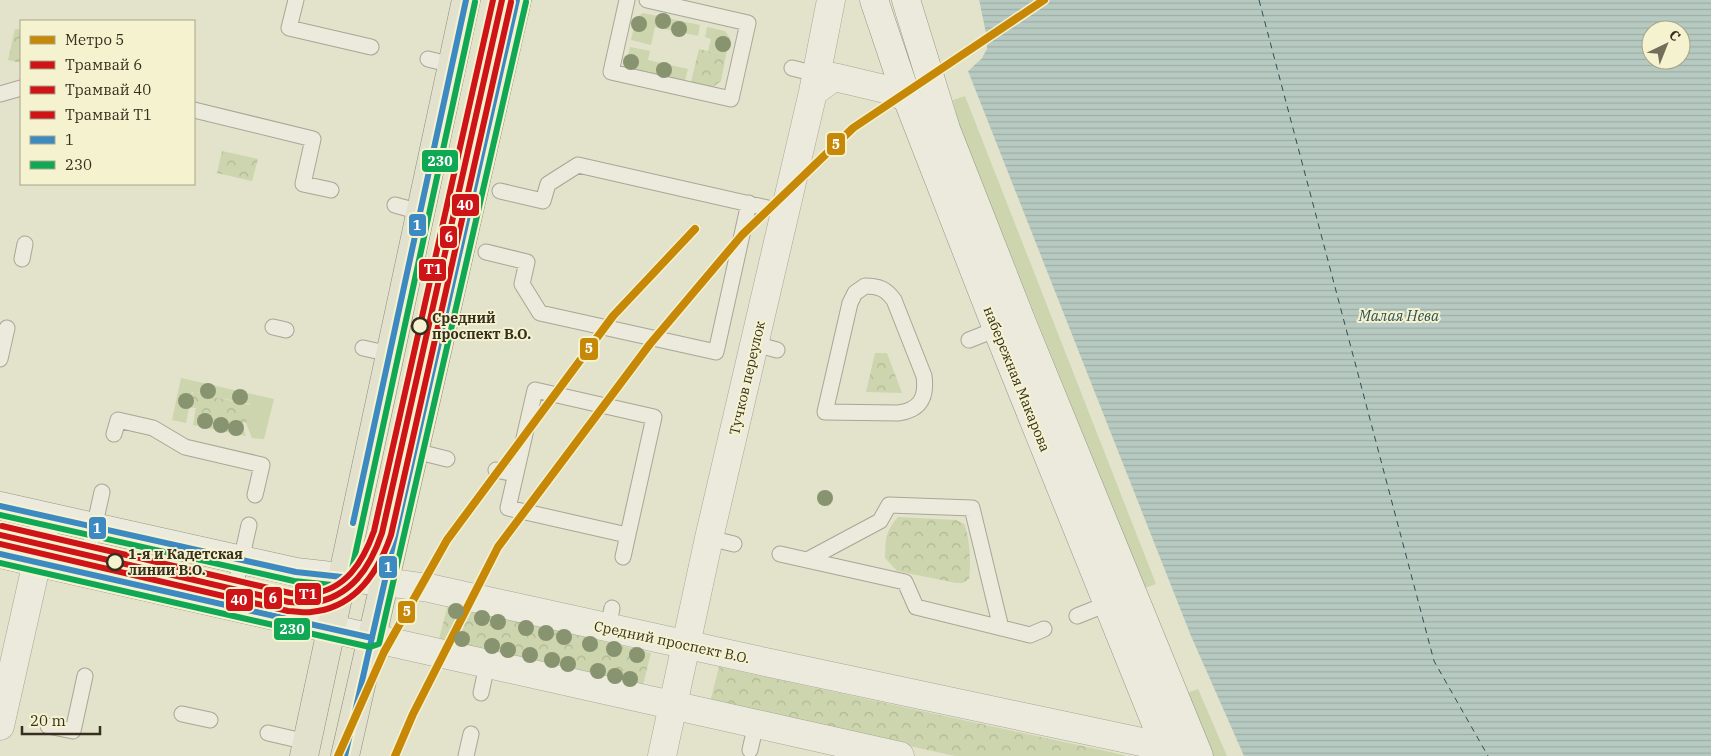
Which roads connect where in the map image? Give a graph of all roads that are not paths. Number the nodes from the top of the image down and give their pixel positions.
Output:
1 (296, 0) edge
2 (466, 0) edge
3 (517, 0) edge
4 (627, 0) edge
5 (647, 0) edge
6 (831, 0) edge
7 (874, 0) edge
8 (906, 0) edge
9 (370, 47) dead end
10 (807, 78) junction
11 (20, 88) edge
12 (0, 94) edge
13 (907, 98) junction
14 (195, 110) edge
15 (331, 190) dead end
16 (500, 191) dead end
17 (750, 203) junction
18 (786, 212) junction
19 (26, 244) dead end
20 (486, 252) dead end
21 (22, 259) dead end
22 (1009, 324) junction
23 (7, 328) dead end
24 (969, 340) dead end
25 (363, 348) dead end
26 (390, 354) junction
27 (0, 359) edge
28 (832, 364) joint
29 (114, 434) dead end
30 (415, 451) junction
31 (447, 459) dead end
32 (496, 470) dead end
33 (516, 474) junction
34 (102, 492) dead end
35 (256, 495) dead end
36 (0, 506) edge
37 (47, 517) junction
38 (249, 525) dead end
39 (94, 528) junction
40 (627, 535) junction
41 (0, 554) edge
42 (780, 554) dead end
43 (623, 557) dead end
44 (241, 560) junction
45 (807, 560) junction
46 (36, 562) junction
47 (84, 573) junction
48 (342, 577) junction
49 (385, 582) junction
50 (1107, 604) junction
51 (230, 605) junction
52 (1077, 616) dead end
53 (331, 628) junction
54 (1001, 628) junction
55 (1044, 629) dead end
56 (372, 638) junction
57 (686, 644) junction
58 (487, 665) junction
59 (85, 676) dead end
60 (481, 693) dead end
61 (673, 706) junction
62 (182, 714) dead end
63 (7, 720) edge
64 (210, 720) dead end
65 (48, 726) dead end
66 (268, 733) dead end
67 (471, 734) dead end
68 (829, 748) edge
69 (305, 749) edge
70 (1167, 751) edge
71 (345, 756) edge
72 (466, 756) edge
73 (662, 756) edge
74 (900, 756) edge
75 (1197, 756) edge

1 - 9 lane
2 - 26 main road
3 - 30 main road
4 - 5 lane
6 - 10 street, Тучков переулок
7 - 13 street, набережная Макарова
8 - 22 street, набережная Макарова
10 - 13 street
10 - 18 street, Тучков переулок
11 - 12 lane
13 - 22 street, набережная Макарова
14 - 15 lane
16 - 17 lane
17 - 18 lane
17 - 20 lane
18 - 57 street, Тучков переулок
19 - 21 lane
22 - 24 lane
22 - 50 street, набережная Макарова
22 - 75 street, набережная Макарова
23 - 27 lane
25 - 26 lane
26 - 48 main road
28 - 28 lane
29 - 35 lane
30 - 31 lane
30 - 49 main road
32 - 33 lane
33 - 40 lane
33 - 40 lane
34 - 39 lane
36 - 37 street, Средний проспект В.О.
37 - 39 street, Средний проспект В.О.
37 - 46 street
38 - 44 lane
39 - 44 street, Средний проспект В.О.
39 - 47 lane
40 - 43 lane
41 - 46 street
42 - 45 lane
44 - 48 street, Средний проспект В.О.
44 - 51 lane
45 - 54 lane
45 - 54 lane
46 - 47 street
46 - 63 street
47 - 51 street
48 - 49 street, Средний проспект В.О.
48 - 53 main road
49 - 56 main road
49 - 57 street, Средний проспект В.О.
50 - 52 lane
50 - 70 street, набережная Макарова
51 - 53 street
53 - 56 street
53 - 69 main road
54 - 55 lane
56 - 58 street
56 - 71 main road
57 - 61 street, Тучков переулок
57 - 70 street, Средний проспект В.О.
58 - 60 lane
58 - 61 street
59 - 65 lane
61 - 68 street
61 - 73 street, Тучков переулок
62 - 64 lane
66 - 69 lane
67 - 72 lane
68 - 74 street
70 - 75 street, Средний проспект В.О.

